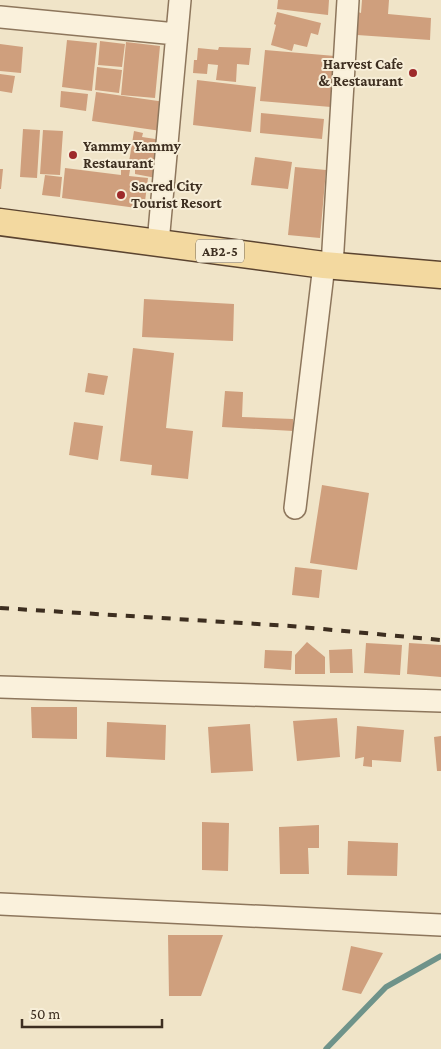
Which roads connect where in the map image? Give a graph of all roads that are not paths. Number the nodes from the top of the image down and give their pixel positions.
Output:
1 (180, 0) edge
2 (348, 0) edge
3 (0, 17) edge
4 (176, 34) junction
5 (0, 222) edge
6 (158, 243) junction
7 (328, 265) junction
8 (441, 275) edge
9 (295, 508) dead end
10 (0, 687) edge
11 (441, 701) edge
12 (0, 904) edge
13 (441, 925) edge

1 - 4 street
2 - 7 street
3 - 4 street
4 - 6 street
5 - 6 main road, AB2-5
6 - 7 main road, AB2-5
7 - 8 main road, AB2-5
7 - 9 street
10 - 11 street
12 - 13 street

